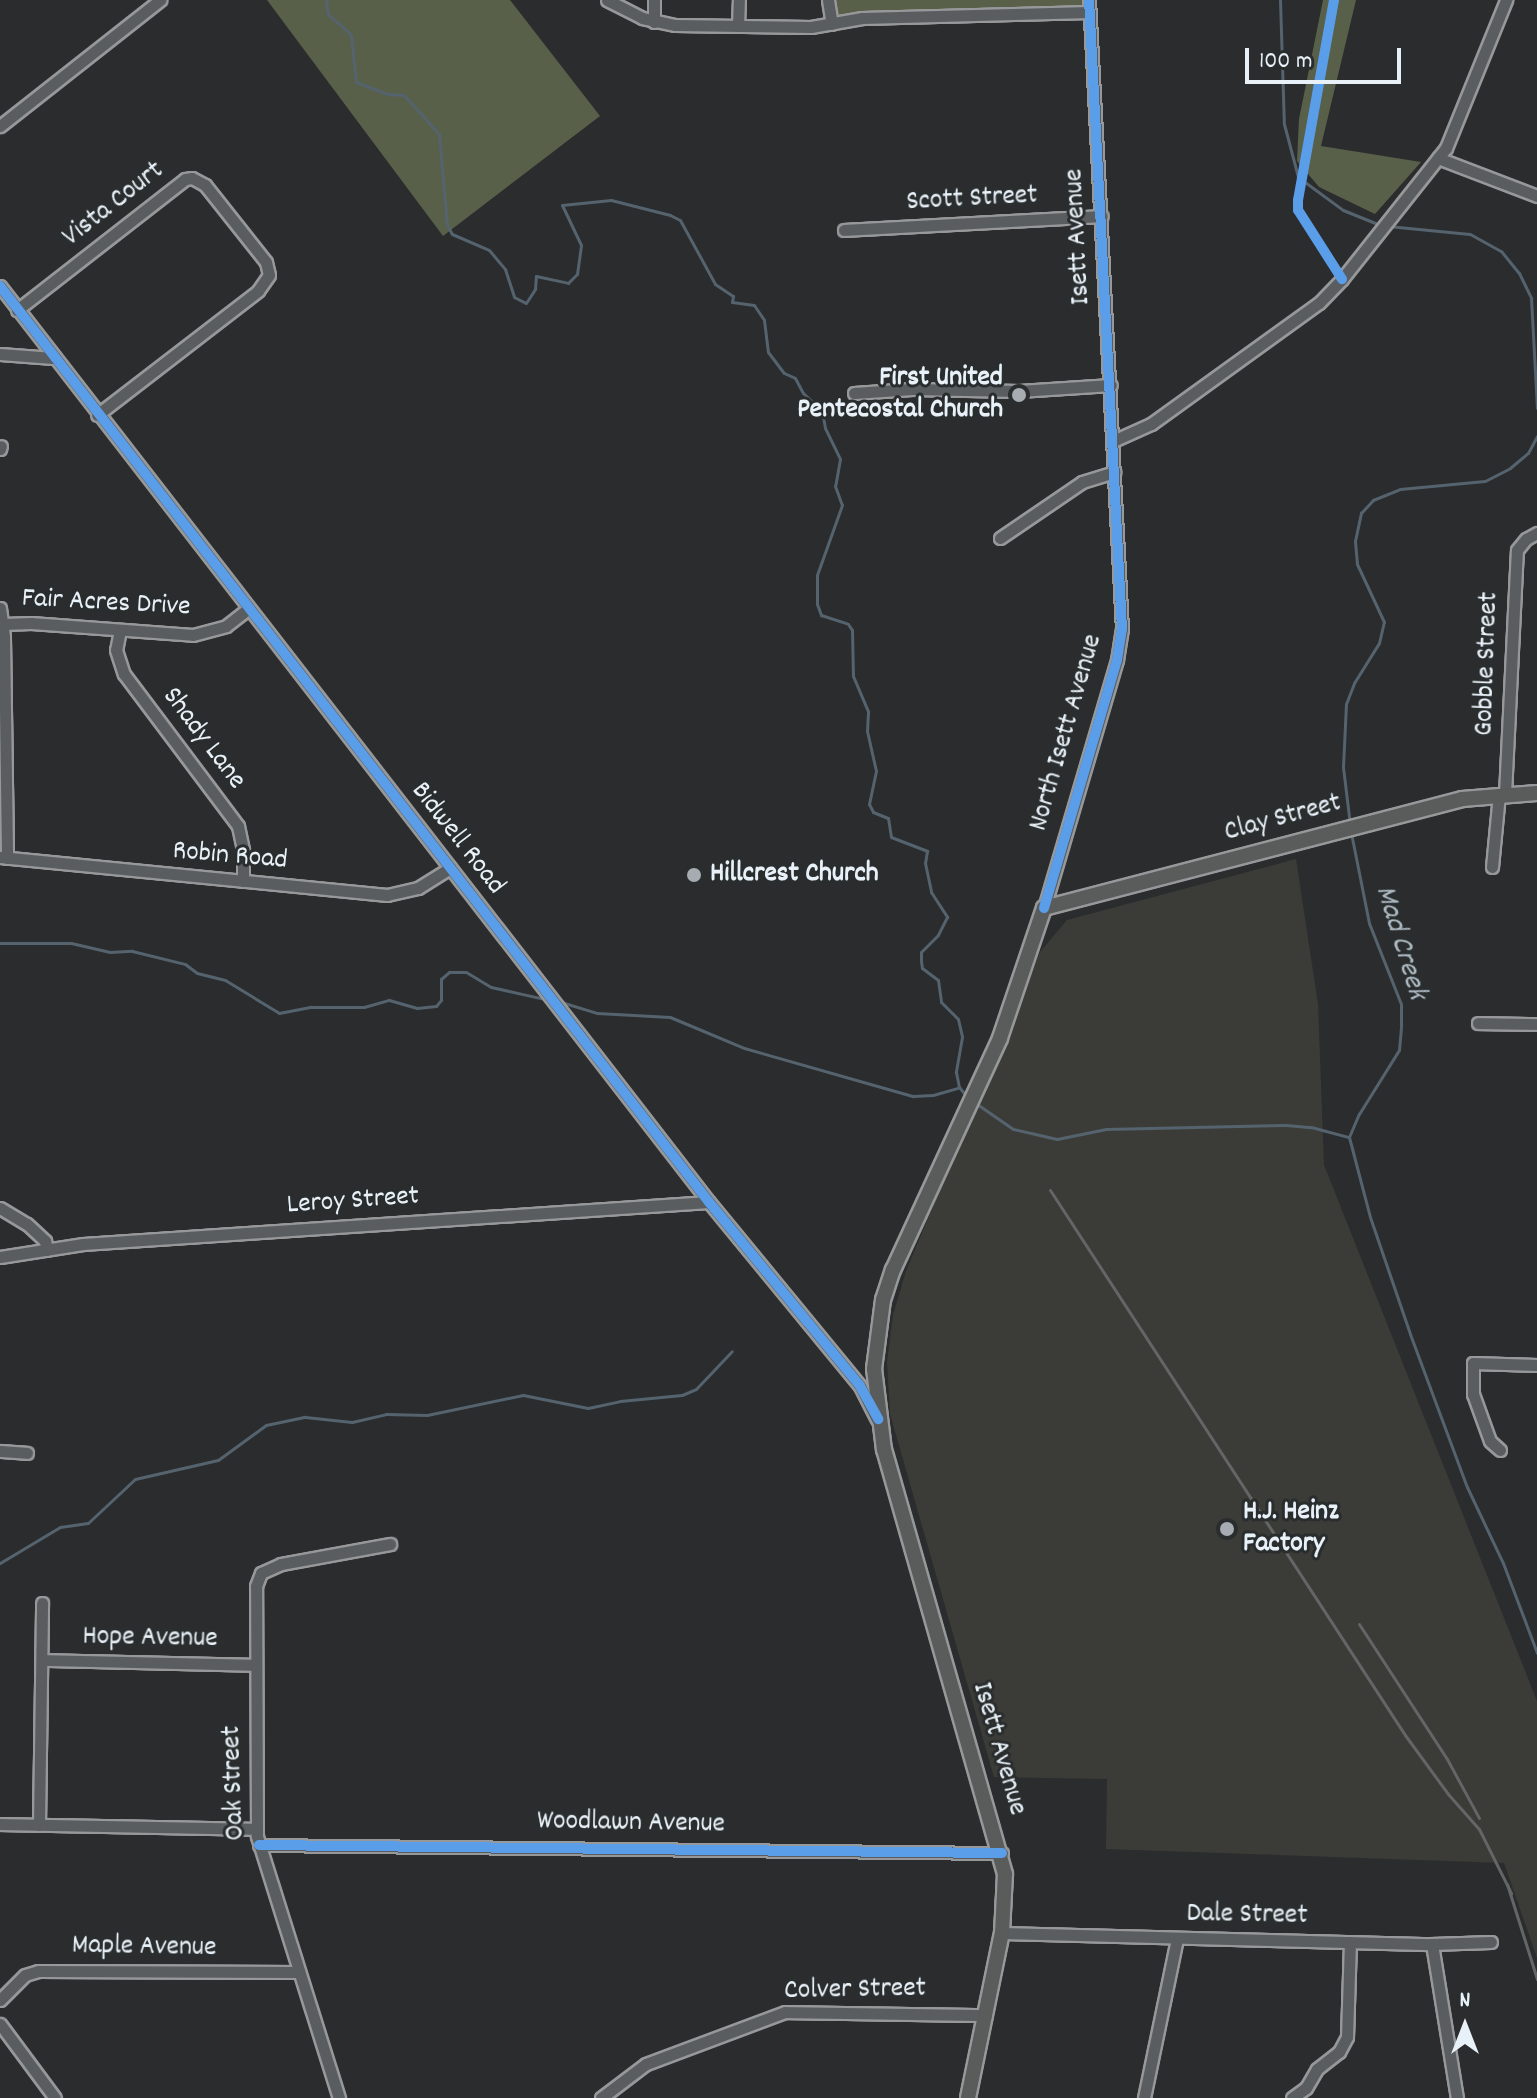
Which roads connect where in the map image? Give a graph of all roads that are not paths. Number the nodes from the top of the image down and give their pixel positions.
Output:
1 (160, 0) edge
2 (607, 0) edge
3 (654, 0) edge
4 (739, 0) edge
5 (828, 0) edge
6 (1506, 0) edge
7 (1090, 6) edge
8 (654, 22) junction
9 (832, 24) junction
10 (738, 26) junction
11 (0, 126) edge
12 (1438, 158) junction
13 (1537, 196) edge
14 (1102, 216) junction
15 (844, 230) dead end
16 (0, 286) edge
17 (17, 310) junction
18 (0, 354) edge
19 (53, 358) junction
20 (1111, 385) junction
21 (854, 393) dead end
22 (97, 415) junction
23 (1113, 441) junction
24 (1115, 472) junction
25 (1531, 536) edge
26 (1000, 538) dead end
27 (0, 608) edge
28 (248, 609) junction
29 (3, 624) junction
30 (120, 630) junction
31 (1537, 793) edge
32 (1502, 794) junction
33 (4, 857) edge
34 (1492, 867) dead end
35 (450, 868) junction
36 (243, 881) junction
37 (1044, 908) junction
38 (1478, 1023) dead end
39 (1537, 1024) edge
40 (709, 1202) junction
41 (0, 1208) edge
42 (47, 1250) junction
43 (0, 1257) edge
44 (1537, 1365) edge
45 (878, 1419) junction
46 (1500, 1450) dead end
47 (0, 1451) edge
48 (27, 1453) dead end
49 (390, 1544) dead end
50 (42, 1603) dead end
51 (43, 1660) junction
52 (256, 1665) junction
53 (0, 1824) edge
54 (39, 1825) junction
55 (257, 1829) junction
56 (259, 1845) junction
57 (1002, 1853) junction
58 (1002, 1933) junction
59 (1177, 1938) junction
60 (1350, 1942) junction
61 (1491, 1942) dead end
62 (1432, 1944) junction
63 (299, 1972) junction
64 (0, 2000) edge
65 (986, 2015) junction
66 (0, 2024) edge
67 (55, 2098) edge
68 (339, 2098) edge
69 (601, 2098) edge
70 (968, 2098) edge
71 (1144, 2098) edge
72 (1292, 2098) edge
73 (1457, 2098) edge

1 - 11 street
2 - 8 street
3 - 8 street
4 - 10 street
5 - 9 street
6 - 12 street
7 - 9 street
7 - 14 street, Isett Avenue
8 - 10 street
9 - 10 street
12 - 13 street
12 - 23 street
14 - 15 street, Scott Street
14 - 20 street, Isett Avenue
16 - 17 street, Bidwell Road
17 - 19 street, Bidwell Road
17 - 22 street, Vista Court
18 - 19 street
19 - 22 street, Bidwell Road
20 - 21 street
20 - 23 street, Isett Avenue
22 - 28 street, Bidwell Road
23 - 24 street, Isett Avenue
24 - 26 street
24 - 37 street, North Isett Avenue
25 - 32 street, Gobble Street
27 - 29 street
28 - 30 street, Fair Acres Drive
28 - 35 street, Bidwell Road
29 - 30 street, Fair Acres Drive
29 - 33 street
30 - 36 street, Shady Lane
31 - 32 main road, Clay Street
32 - 34 street, Gobble Street
32 - 37 main road, Clay Street
33 - 36 street, Robin Road
35 - 36 street, Robin Road
35 - 40 street, Bidwell Road
37 - 45 main road, North Isett Avenue
38 - 39 street
40 - 42 street, Leroy Street
40 - 45 street, Bidwell Road
41 - 42 street
42 - 43 street, Leroy Street
44 - 46 street
45 - 57 main road, Isett Avenue
47 - 48 street
49 - 52 street, Oak Street
50 - 51 street
51 - 52 street, Hope Avenue
51 - 54 street
52 - 55 street, Oak Street
53 - 54 street
54 - 55 street
55 - 56 street, Oak Street
56 - 57 street, Woodlawn Avenue
56 - 63 street, Oak Street
57 - 58 main road, Isett Avenue
58 - 59 street, Dale Street
58 - 65 main road, Isett Avenue
59 - 60 street, Dale Street
59 - 71 street
60 - 62 street, Dale Street
60 - 72 street
61 - 62 street, Dale Street
62 - 73 street
63 - 64 street, Maple Avenue
63 - 68 street, Oak Street
65 - 69 street, Colver Street
65 - 70 main road, Isett Avenue
66 - 67 street

